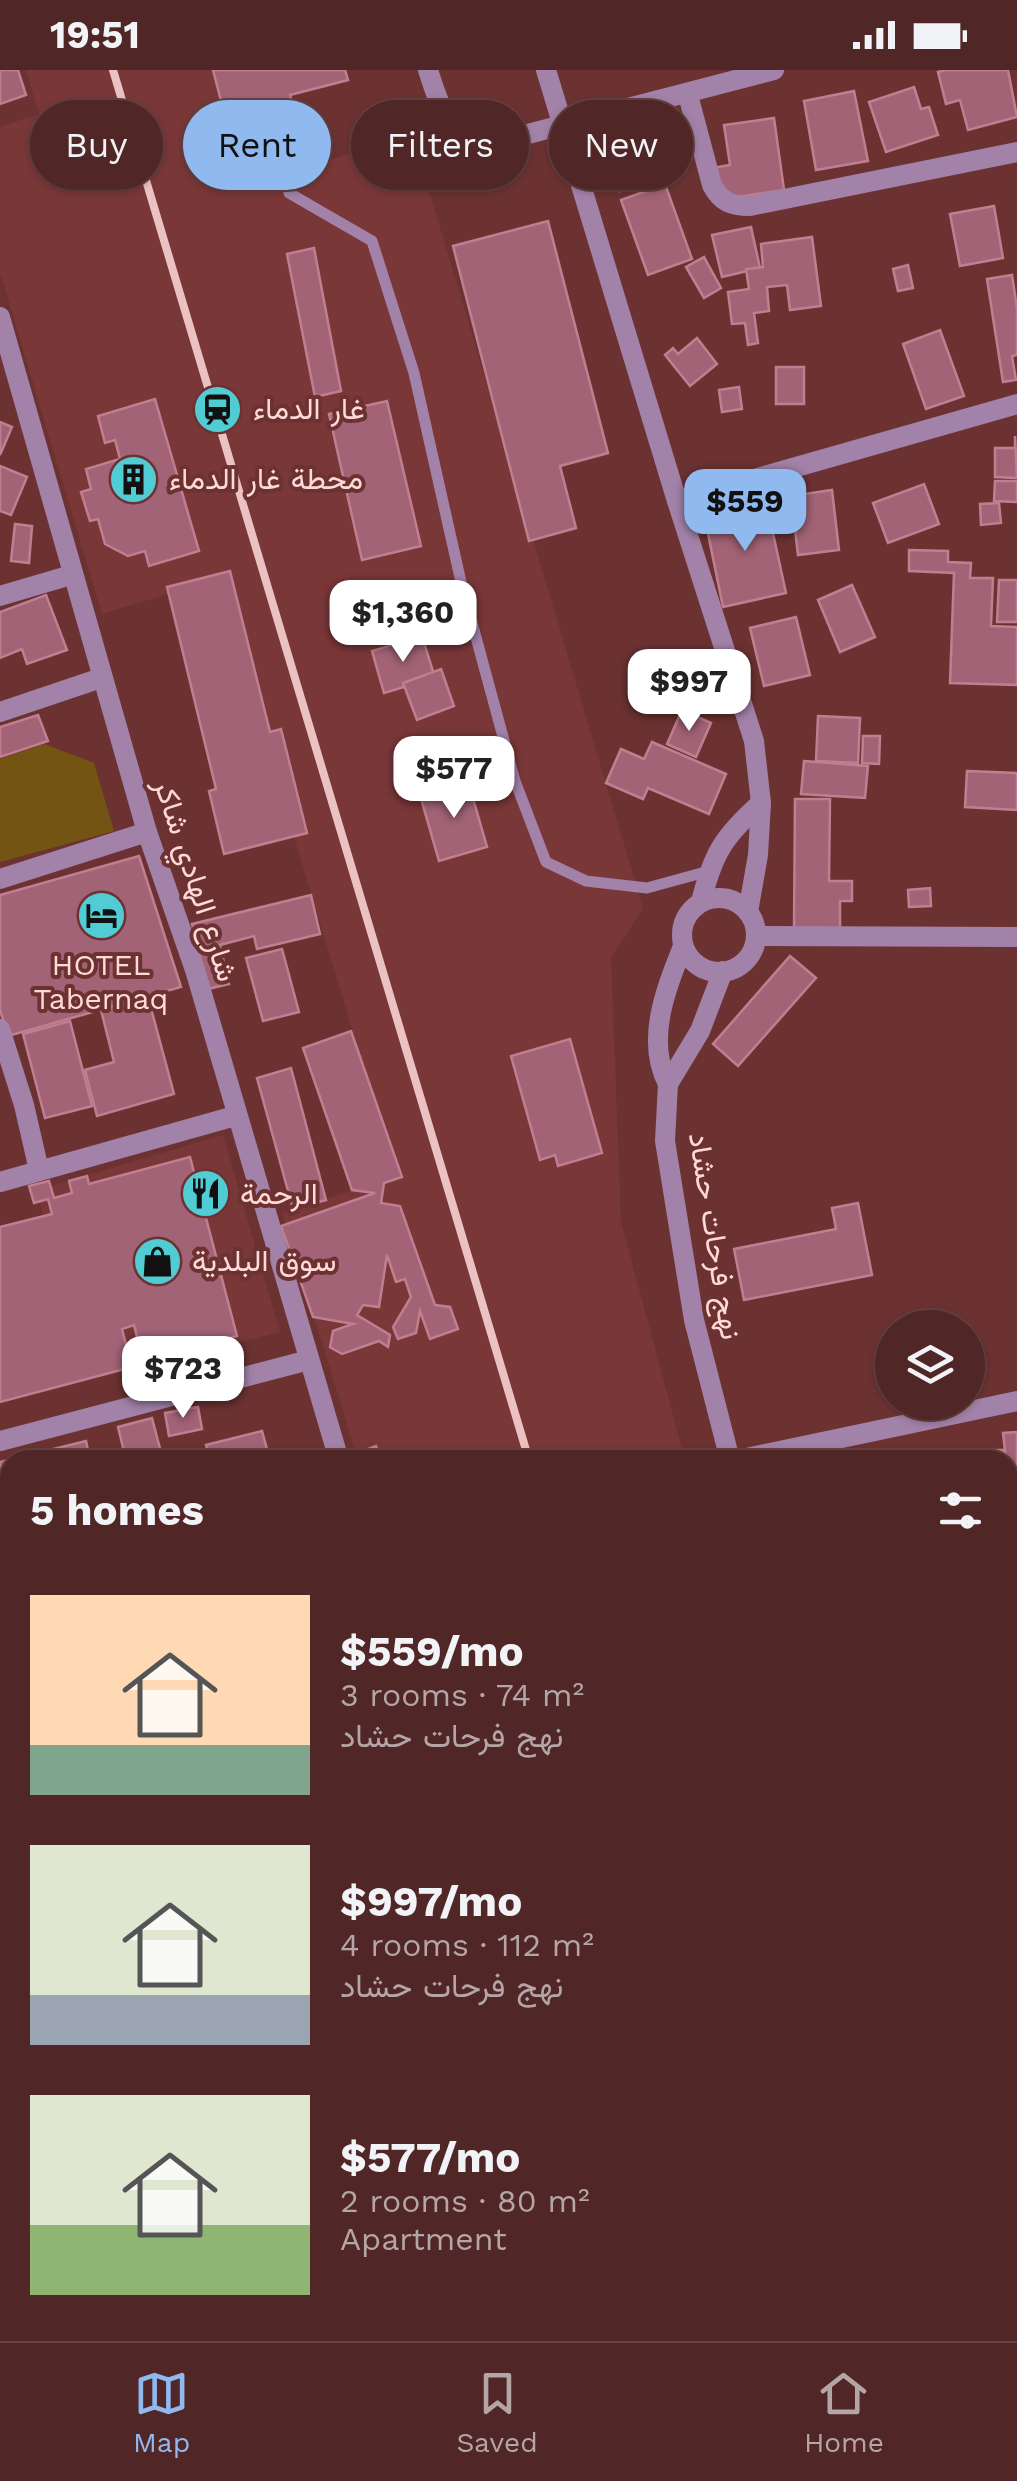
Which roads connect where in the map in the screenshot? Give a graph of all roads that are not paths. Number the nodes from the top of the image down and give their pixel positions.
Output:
1 (428, 70) edge
2 (546, 70) edge
3 (774, 70) edge
4 (688, 94) junction
5 (555, 100) edge
6 (663, 100) edge
7 (549, 128) edge
8 (1017, 152) edge
9 (582, 190) edge
10 (289, 193) dead end
11 (0, 317) edge
12 (9, 382) edge
13 (1017, 404) edge
14 (677, 501) junction
15 (71, 575) junction
16 (0, 596) edge
17 (102, 678) junction
18 (0, 712) edge
19 (761, 803) junction
20 (147, 832) junction
21 (709, 871) junction
22 (0, 879) edge
23 (702, 902) junction
24 (748, 912) junction
25 (756, 936) junction
26 (1017, 937) edge
27 (683, 946) junction
28 (723, 972) junction
29 (0, 1029) edge
30 (668, 1084) junction
31 (235, 1116) junction
32 (39, 1170) junction
33 (0, 1182) edge
34 (309, 1360) junction
35 (1017, 1401) edge
36 (0, 1440) edge
37 (335, 1450) edge
38 (730, 1450) edge
39 (781, 1450) edge

1 - 7 street
2 - 5 street
3 - 4 street
4 - 6 street
4 - 8 street
9 - 14 street
10 - 21 lane
11 - 12 street, شارع الهادي شاكر
12 - 15 street, شارع الهادي شاكر
13 - 14 street
14 - 19 street
15 - 16 street
15 - 17 street, شارع الهادي شاكر
17 - 18 street
17 - 20 street, شارع الهادي شاكر
19 - 21 street
19 - 24 street
20 - 22 street
20 - 31 street, شارع الهادي شاكر
21 - 23 street
23 - 24 street
23 - 27 street
24 - 25 street
25 - 26 street
25 - 28 street
27 - 28 street
27 - 30 street
28 - 30 street, نهج فرحات حشاد
29 - 32 street
30 - 38 street, نهج فرحات حشاد
31 - 32 street
31 - 34 street, شارع الهادي شاكر
32 - 33 street
34 - 36 street
34 - 37 street, شارع الهادي شاكر
35 - 39 street

